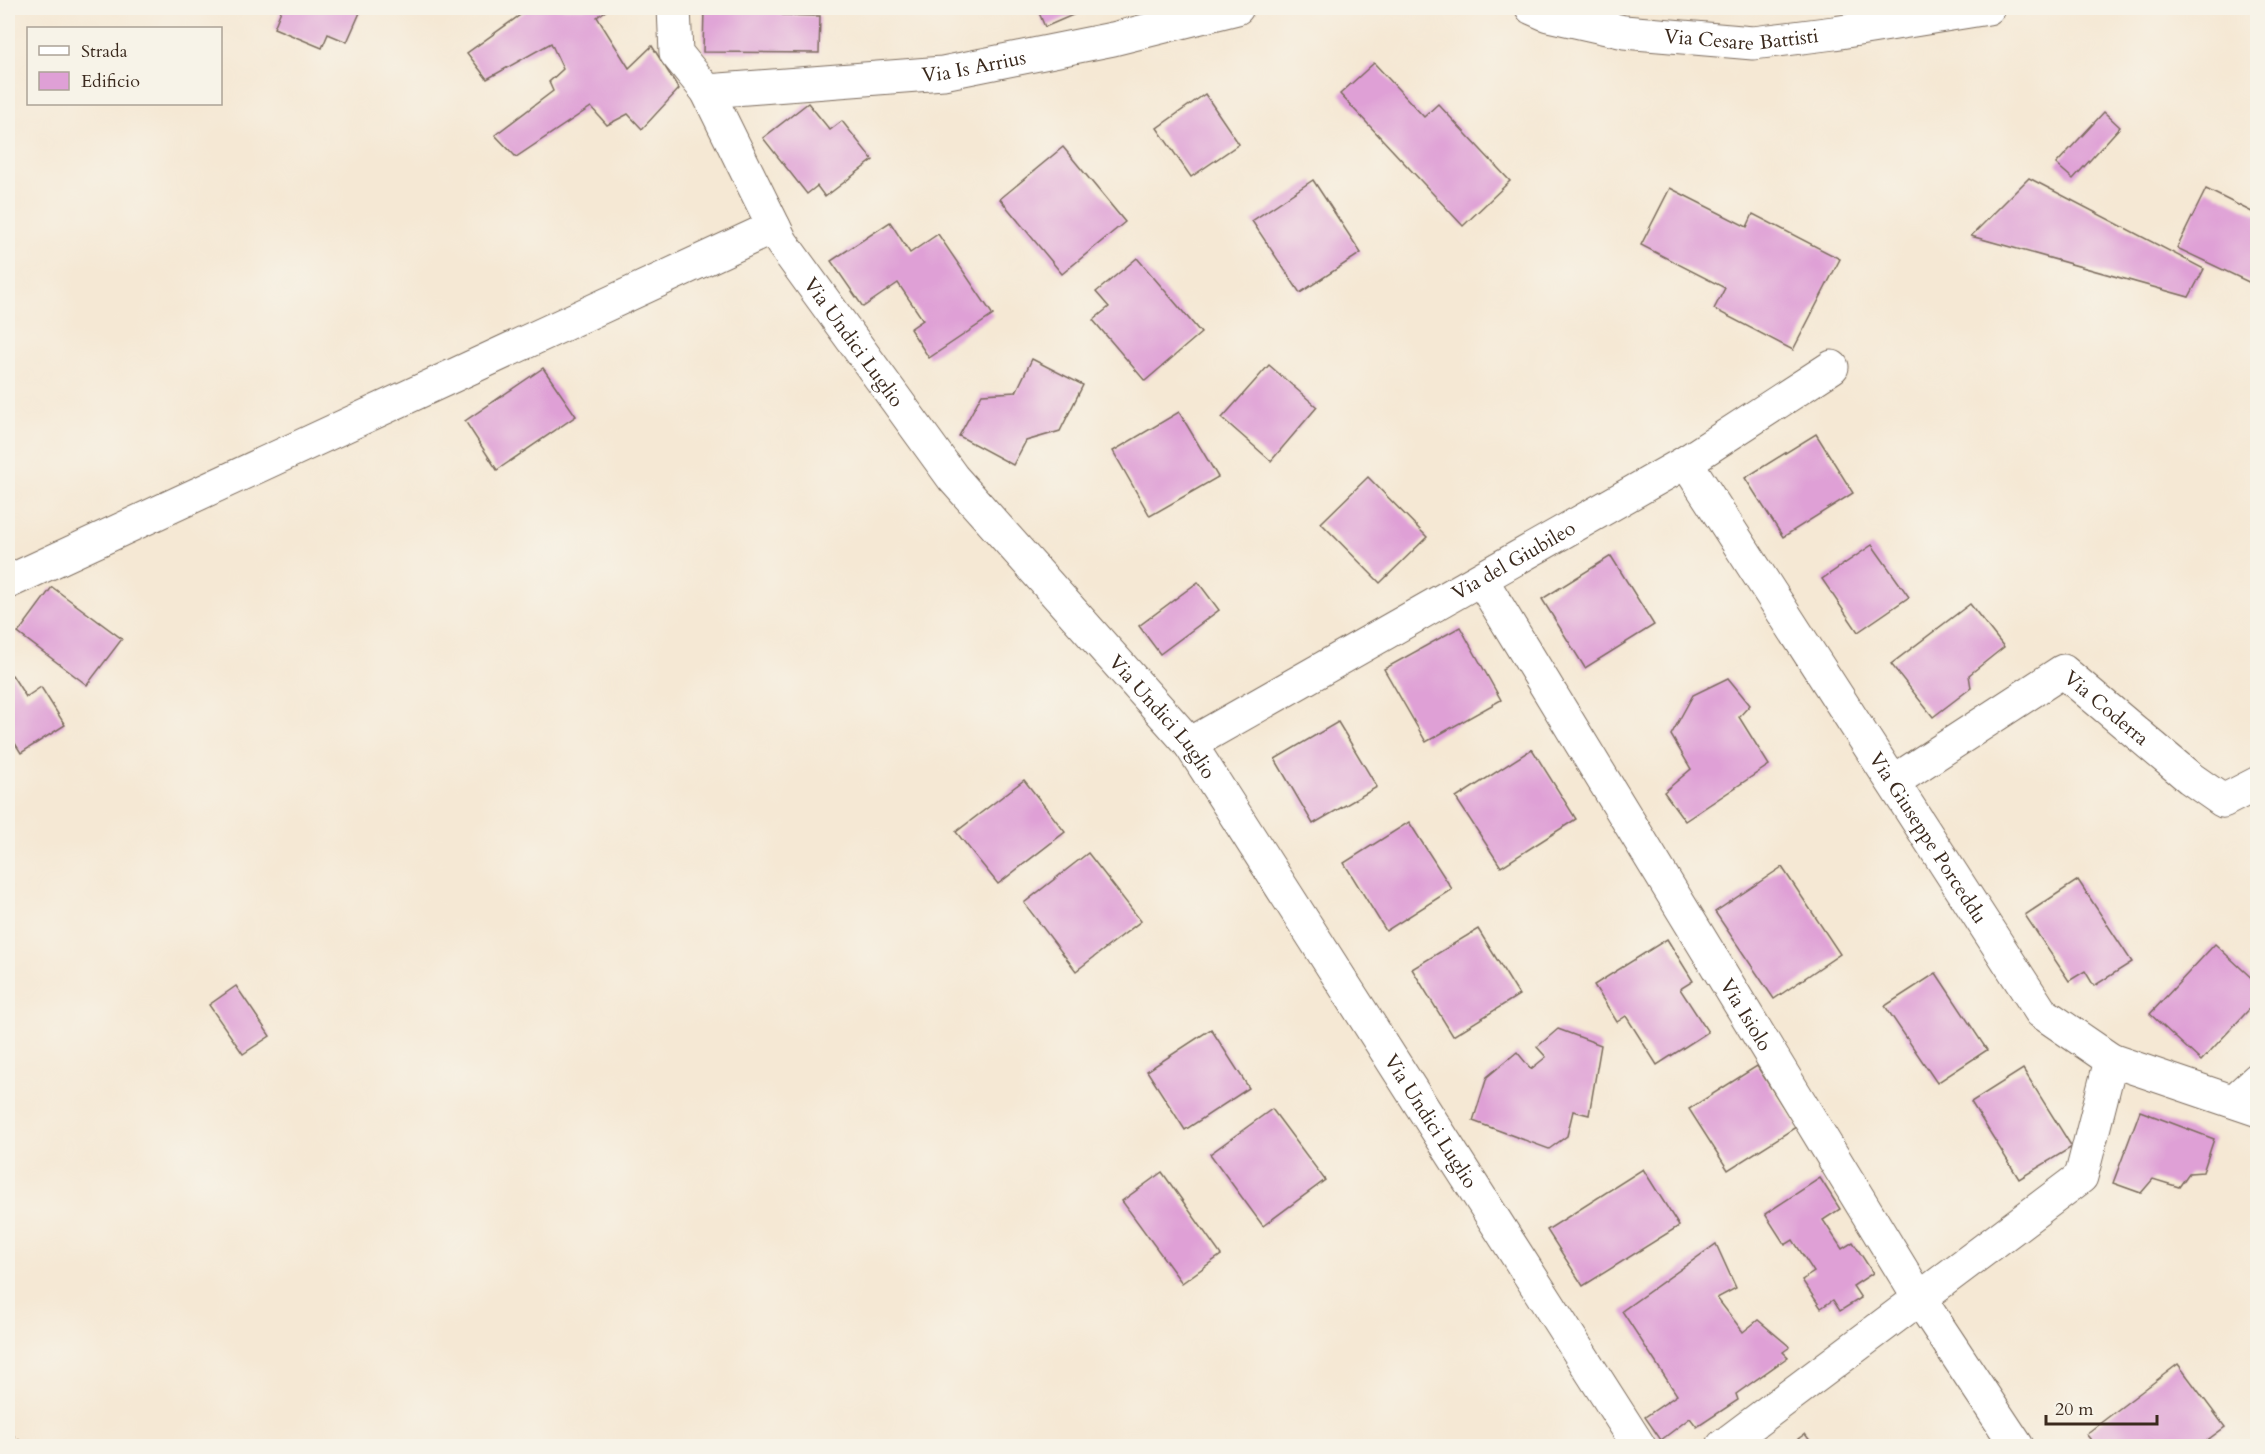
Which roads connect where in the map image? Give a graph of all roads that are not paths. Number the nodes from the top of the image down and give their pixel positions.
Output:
1 (674, 8) edge
2 (1237, 8) edge
3 (1532, 8) edge
4 (1988, 8) edge
5 (707, 91) junction
6 (774, 227) junction
7 (1832, 367) dead end
8 (1686, 462) junction
9 (1480, 579) junction
10 (8, 582) edge
11 (1190, 744) junction
12 (1893, 782) junction
13 (2258, 783) edge
14 (2111, 1060) junction
15 (2258, 1079) edge
16 (2246, 1106) edge
17 (1919, 1298) junction
18 (1639, 1446) edge
19 (1722, 1446) edge
20 (2017, 1446) edge

1 - 5 street, Via Undici Luglio
2 - 5 street, Via Is Arrius
3 - 4 street, Via Cesare Battisti
5 - 6 street, Via Undici Luglio
6 - 10 street
6 - 11 street, Via Undici Luglio
7 - 8 street, Via del Giubileo
8 - 9 street, Via del Giubileo
8 - 12 street, Via Giuseppe Porceddu
9 - 11 street, Via del Giubileo
9 - 17 street, Via Isiolo
11 - 18 street, Via Undici Luglio
12 - 13 street, Via Coderra
12 - 14 street, Via Giuseppe Porceddu
14 - 16 street, Via Giuseppe Porceddu
14 - 17 street
15 - 16 street
17 - 19 street
17 - 20 street, Via Isiolo

